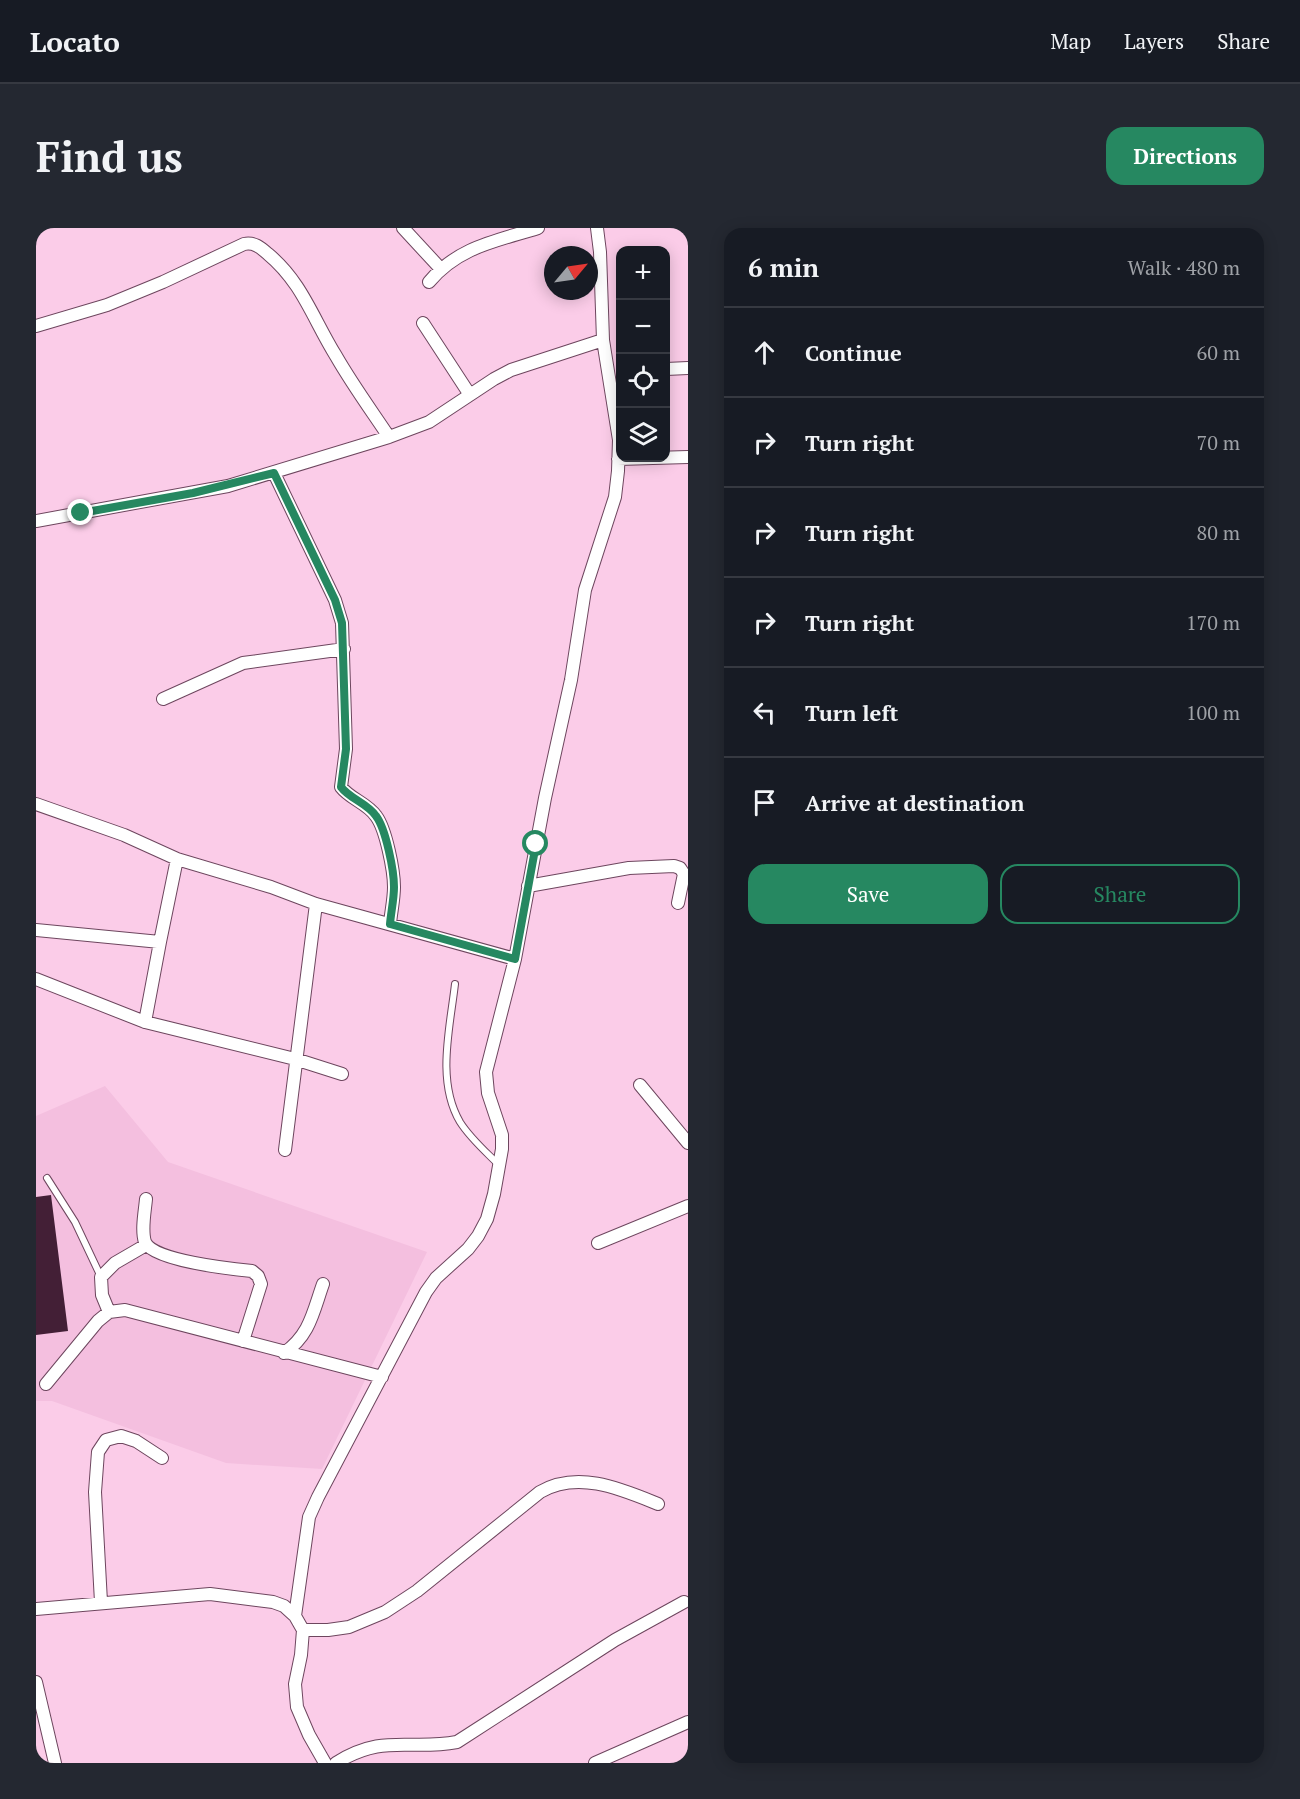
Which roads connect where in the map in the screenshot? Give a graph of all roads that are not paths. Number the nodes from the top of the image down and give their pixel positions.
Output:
1 (403, 228) edge
2 (538, 228) edge
3 (597, 228) edge
4 (440, 268) junction
5 (429, 282) dead end
6 (423, 323) dead end
7 (36, 326) edge
8 (603, 340) junction
9 (688, 368) edge
10 (670, 369) edge
11 (615, 380) edge
12 (470, 395) junction
13 (617, 408) edge
14 (389, 437) junction
15 (688, 457) edge
16 (670, 458) edge
17 (618, 462) edge
18 (274, 473) junction
19 (36, 520) edge
20 (344, 649) junction
21 (164, 699) dead end
22 (36, 804) edge
23 (177, 860) junction
24 (528, 886) junction
25 (678, 903) dead end
26 (316, 904) junction
27 (390, 924) junction
28 (36, 930) edge
29 (160, 942) junction
30 (515, 959) junction
31 (36, 979) edge
32 (455, 984) dead end
33 (146, 1022) junction
34 (295, 1059) junction
35 (342, 1074) dead end
36 (639, 1085) dead end
37 (688, 1143) edge
38 (285, 1150) dead end
39 (499, 1165) junction
40 (47, 1178) dead end
41 (146, 1199) dead end
42 (688, 1207) edge
43 (598, 1243) dead end
44 (146, 1245) junction
45 (101, 1277) junction
46 (323, 1284) dead end
47 (110, 1312) junction
48 (243, 1341) junction
49 (284, 1353) junction
50 (382, 1377) junction
51 (46, 1384) dead end
52 (162, 1458) dead end
53 (658, 1504) dead end
54 (101, 1602) junction
55 (684, 1602) dead end
56 (36, 1609) edge
57 (295, 1616) junction
58 (303, 1630) junction
59 (36, 1682) edge
60 (687, 1724) edge
61 (55, 1763) edge
62 (325, 1763) edge
63 (336, 1763) edge
64 (595, 1763) edge

1 - 4 street
2 - 4 street
3 - 8 street
4 - 5 street
6 - 12 street
7 - 14 street
8 - 11 street
8 - 12 street
9 - 10 street
11 - 13 street
12 - 14 street
14 - 18 street
15 - 16 street
17 - 24 street
18 - 19 street
18 - 20 street
20 - 21 street
20 - 27 street
22 - 23 street
23 - 26 street
23 - 29 street
24 - 25 street
24 - 30 street
26 - 27 street
26 - 34 street
27 - 30 street
28 - 29 street
29 - 33 street
30 - 39 street
31 - 33 street
32 - 39 lane
33 - 34 street
34 - 35 street
34 - 38 street
36 - 37 street
39 - 50 street
40 - 45 lane
41 - 44 street
42 - 43 street
44 - 45 street
44 - 48 street
45 - 47 street
46 - 49 street
47 - 48 street
47 - 51 street
48 - 49 street
49 - 50 street
50 - 57 street
52 - 54 street
53 - 58 street
54 - 56 street
54 - 57 street
55 - 63 street
57 - 58 street
58 - 62 street
59 - 61 street
60 - 64 street

